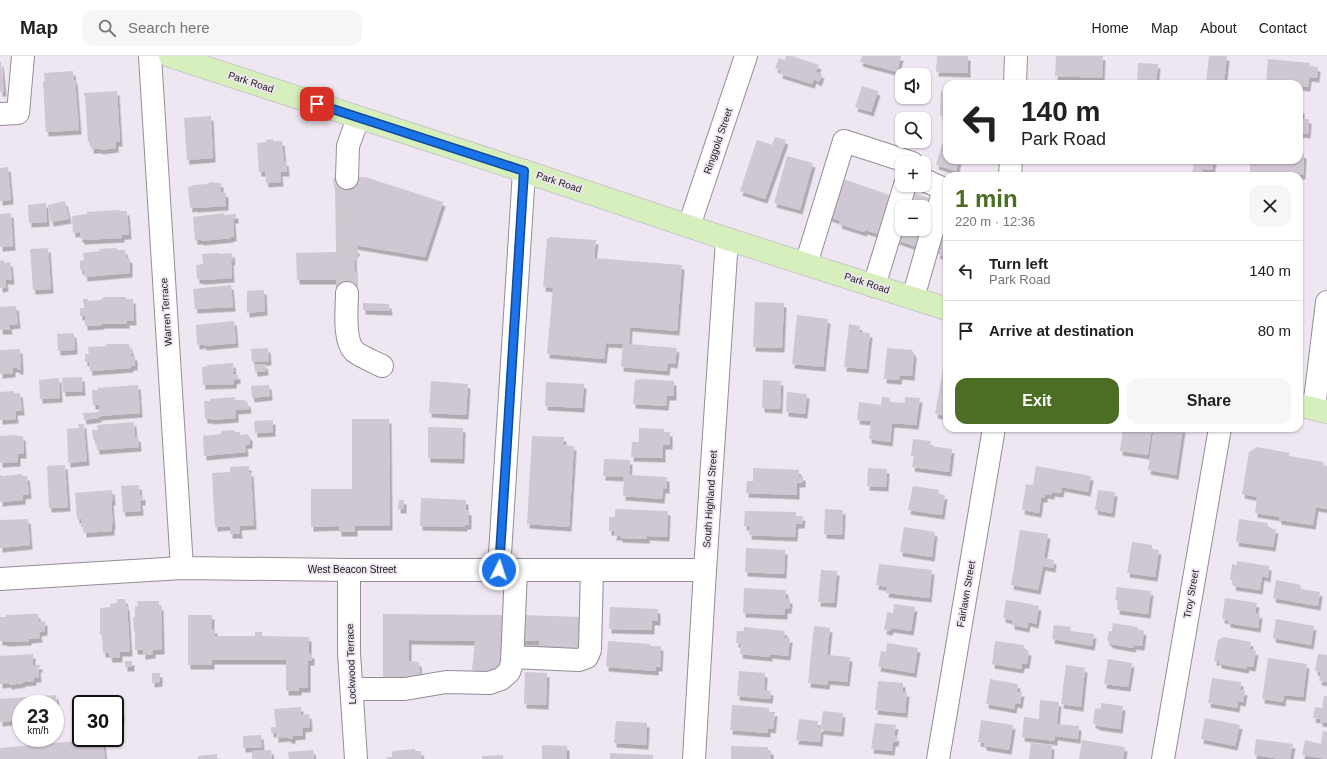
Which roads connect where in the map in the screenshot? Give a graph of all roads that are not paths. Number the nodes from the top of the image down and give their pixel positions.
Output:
1 (23, 56) edge
2 (150, 56) edge
3 (170, 56) edge
4 (746, 56) edge
5 (1016, 56) edge
6 (1015, 80) edge
7 (9, 114) edge
8 (358, 118) junction
9 (895, 158) edge
10 (524, 171) junction
11 (347, 178) tunnel mouth
12 (931, 183) edge
13 (943, 189) edge
14 (903, 192) edge
15 (943, 193) edge
16 (689, 226) junction
17 (728, 239) junction
18 (806, 264) junction
19 (874, 286) junction
20 (347, 293) tunnel mouth
21 (913, 298) junction
22 (1327, 302) edge
23 (943, 308) edge
24 (382, 366) dead end
25 (1313, 408) edge
26 (993, 432) edge
27 (1219, 432) edge
28 (182, 568) junction
29 (349, 570) junction
30 (507, 570) junction
31 (592, 570) junction
32 (705, 570) junction
33 (0, 579) edge
34 (512, 657) junction
35 (352, 689) junction
36 (356, 759) edge
37 (694, 759) edge
38 (938, 759) edge
39 (1163, 759) edge

1 - 7 street
2 - 28 street, Warren Terrace
3 - 8 main road, Park Road
4 - 16 street, Ringgold Street
5 - 6 street
8 - 10 main road, Park Road
8 - 11 street
9 - 18 street
10 - 16 main road, Park Road
10 - 30 street
12 - 13 street
14 - 19 street
15 - 21 street
16 - 17 main road, Park Road
17 - 18 main road, Park Road
17 - 32 street, South Highland Street
18 - 19 main road, Park Road
19 - 21 main road, Park Road
20 - 24 street
21 - 23 main road, Park Road
22 - 25 street
26 - 38 street, Fairlawn Street
27 - 39 street, Troy Street
28 - 29 street, West Beacon Street
28 - 33 street, West Beacon Street
29 - 30 street, West Beacon Street
29 - 35 street, Lockwood Terrace
30 - 31 street, West Beacon Street
30 - 34 street
31 - 32 street, West Beacon Street
31 - 34 street
32 - 37 street, South Highland Street
34 - 35 street
35 - 36 street, Lockwood Terrace

